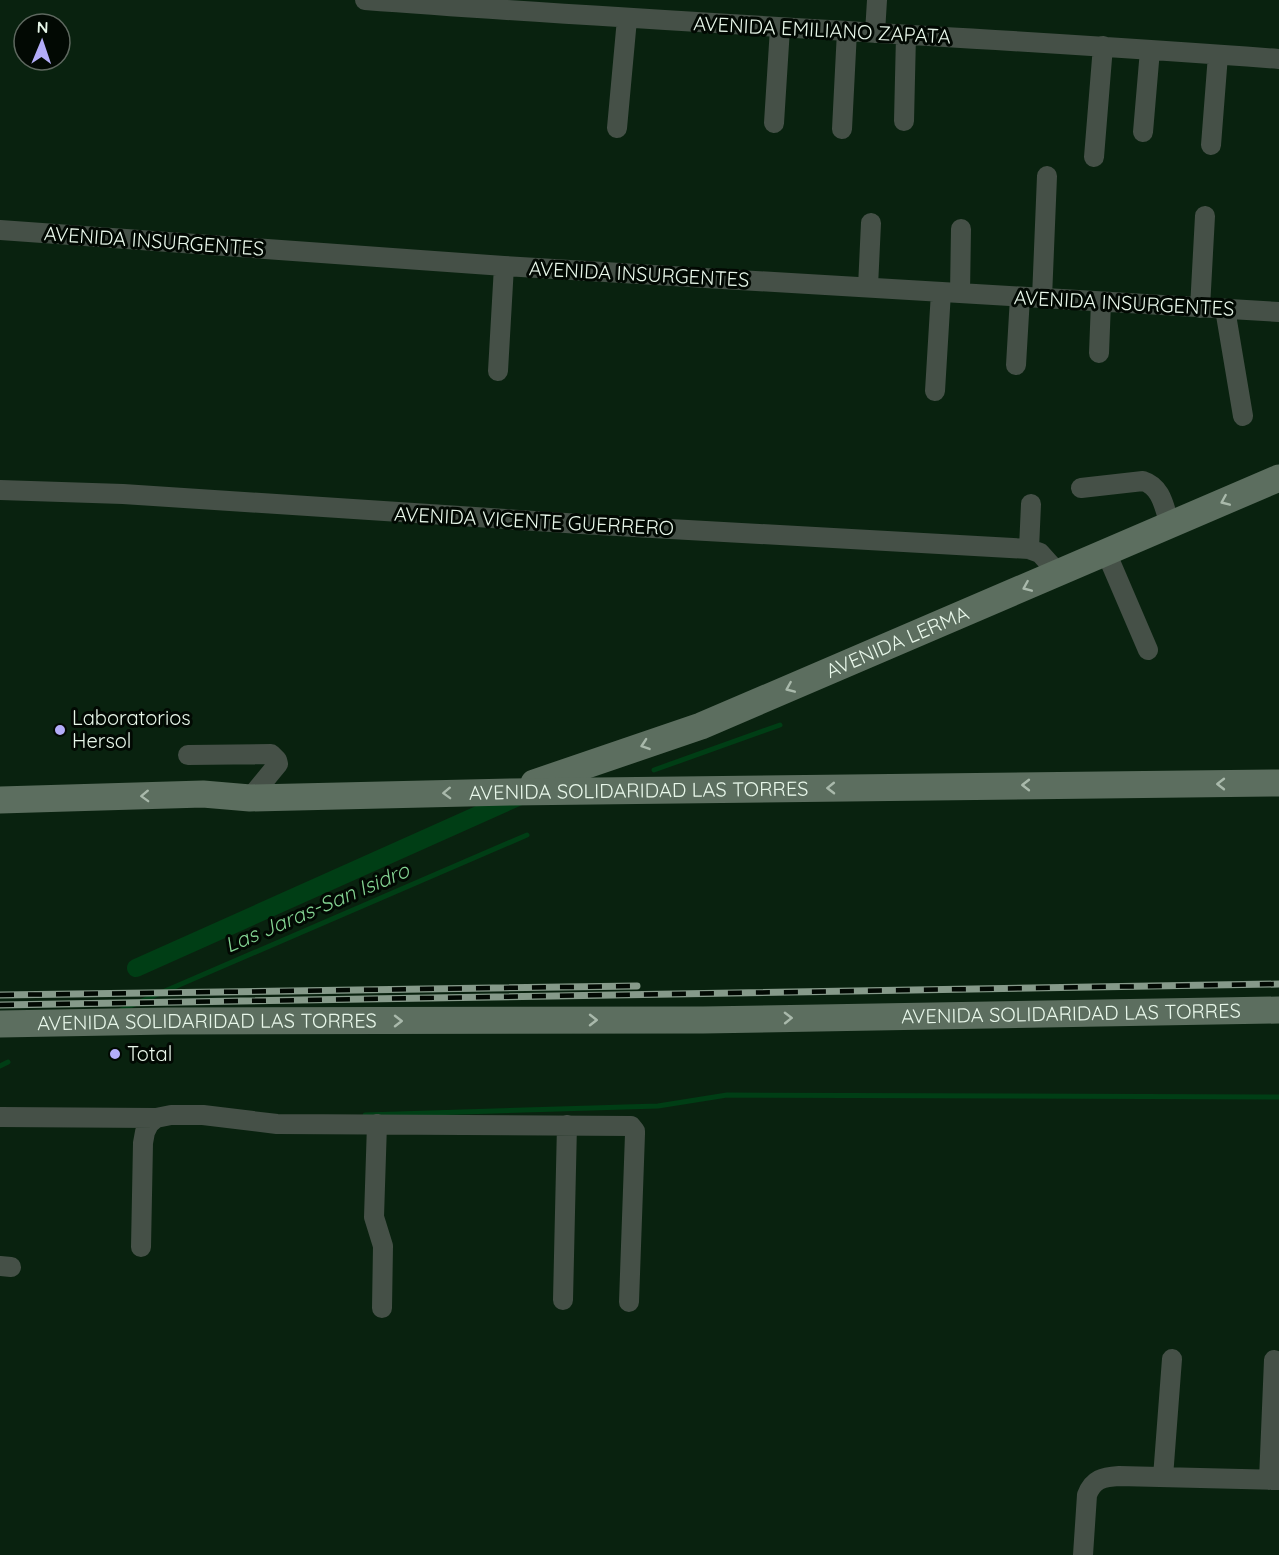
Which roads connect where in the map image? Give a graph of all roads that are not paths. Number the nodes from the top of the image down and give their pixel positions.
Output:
1 (365, 0) edge
2 (877, 0) edge
3 (627, 19) junction
4 (780, 28) junction
5 (847, 32) junction
6 (875, 33) junction
7 (906, 35) junction
8 (1103, 46) junction
9 (1150, 50) junction
10 (1218, 55) junction
11 (1279, 59) edge
12 (904, 121) dead end
13 (774, 123) dead end
14 (617, 128) dead end
15 (842, 129) dead end
16 (1143, 132) dead end
17 (1211, 145) dead end
18 (1095, 157) dead end
19 (1047, 176) dead end
20 (1205, 216) dead end
21 (871, 223) dead end
22 (962, 229) dead end
23 (0, 230) edge
24 (504, 266) junction
25 (867, 288) junction
26 (950, 292) junction
27 (1020, 297) junction
28 (1042, 298) junction
29 (1101, 302) junction
30 (1200, 308) junction
31 (1225, 309) junction
32 (1279, 312) edge
33 (1099, 353) dead end
34 (1016, 365) dead end
35 (498, 371) dead end
36 (935, 391) dead end
37 (1243, 416) dead end
38 (1279, 478) edge
39 (1081, 488) dead end
40 (0, 490) edge
41 (1031, 504) dead end
42 (1170, 525) junction
43 (1029, 549) junction
44 (1106, 552) junction
45 (1058, 573) junction
46 (1148, 650) dead end
47 (188, 755) dead end
48 (1279, 783) edge
49 (510, 792) junction
50 (250, 798) junction
51 (0, 800) edge
52 (1279, 1010) edge
53 (12, 1024) edge
54 (0, 1036) edge
55 (0, 1117) edge
56 (156, 1118) junction
57 (377, 1124) junction
58 (567, 1125) junction
59 (141, 1247) dead end
60 (563, 1300) dead end
61 (630, 1302) dead end
62 (382, 1308) dead end
63 (1172, 1359) dead end
64 (1274, 1360) dead end
65 (1163, 1477) junction
66 (1274, 1480) edge
67 (1083, 1555) edge

1 - 3 street, AVENIDA EMILIANO ZAPATA
2 - 6 street
3 - 4 street, AVENIDA EMILIANO ZAPATA
3 - 14 street
4 - 5 street, AVENIDA EMILIANO ZAPATA
4 - 13 street
5 - 6 street, AVENIDA EMILIANO ZAPATA
5 - 15 street
6 - 7 street, AVENIDA EMILIANO ZAPATA
7 - 8 street, AVENIDA EMILIANO ZAPATA
7 - 12 street
8 - 9 street, AVENIDA EMILIANO ZAPATA
8 - 18 street
9 - 10 street, AVENIDA EMILIANO ZAPATA
9 - 16 street
10 - 11 street, AVENIDA EMILIANO ZAPATA
10 - 17 street
19 - 28 street
20 - 30 street
21 - 25 street
22 - 26 street
23 - 24 street, AVENIDA INSURGENTES
24 - 25 street, AVENIDA INSURGENTES
24 - 35 street
25 - 26 street, AVENIDA INSURGENTES
26 - 27 street, AVENIDA INSURGENTES
26 - 36 street
27 - 28 street, AVENIDA INSURGENTES
27 - 34 street
28 - 29 street, AVENIDA INSURGENTES
29 - 30 street, AVENIDA INSURGENTES
29 - 33 street
30 - 31 street, AVENIDA INSURGENTES
31 - 32 street, AVENIDA INSURGENTES
31 - 37 street
38 -> 42 main road, AVENIDA LERMA
39 - 42 street
40 - 43 street, AVENIDA VICENTE GUERRERO
41 - 43 street
42 - 44 main road, AVENIDA LERMA
43 - 45 street
44 - 45 main road, AVENIDA LERMA
44 - 46 street
45 -> 49 main road, AVENIDA LERMA
47 - 50 street
48 -> 49 main road, AVENIDA SOLIDARIDAD LAS TORRES
49 -> 50 main road, AVENIDA SOLIDARIDAD LAS TORRES
50 -> 51 main road, AVENIDA SOLIDARIDAD LAS TORRES
53 -> 52 main road, AVENIDA SOLIDARIDAD LAS TORRES
53 - 54 main road
55 - 56 street
56 - 57 street
56 - 59 street
57 - 58 street
57 - 62 street
58 - 60 street
58 - 61 street
63 - 65 street
64 - 66 street
65 - 66 street
65 - 67 street

